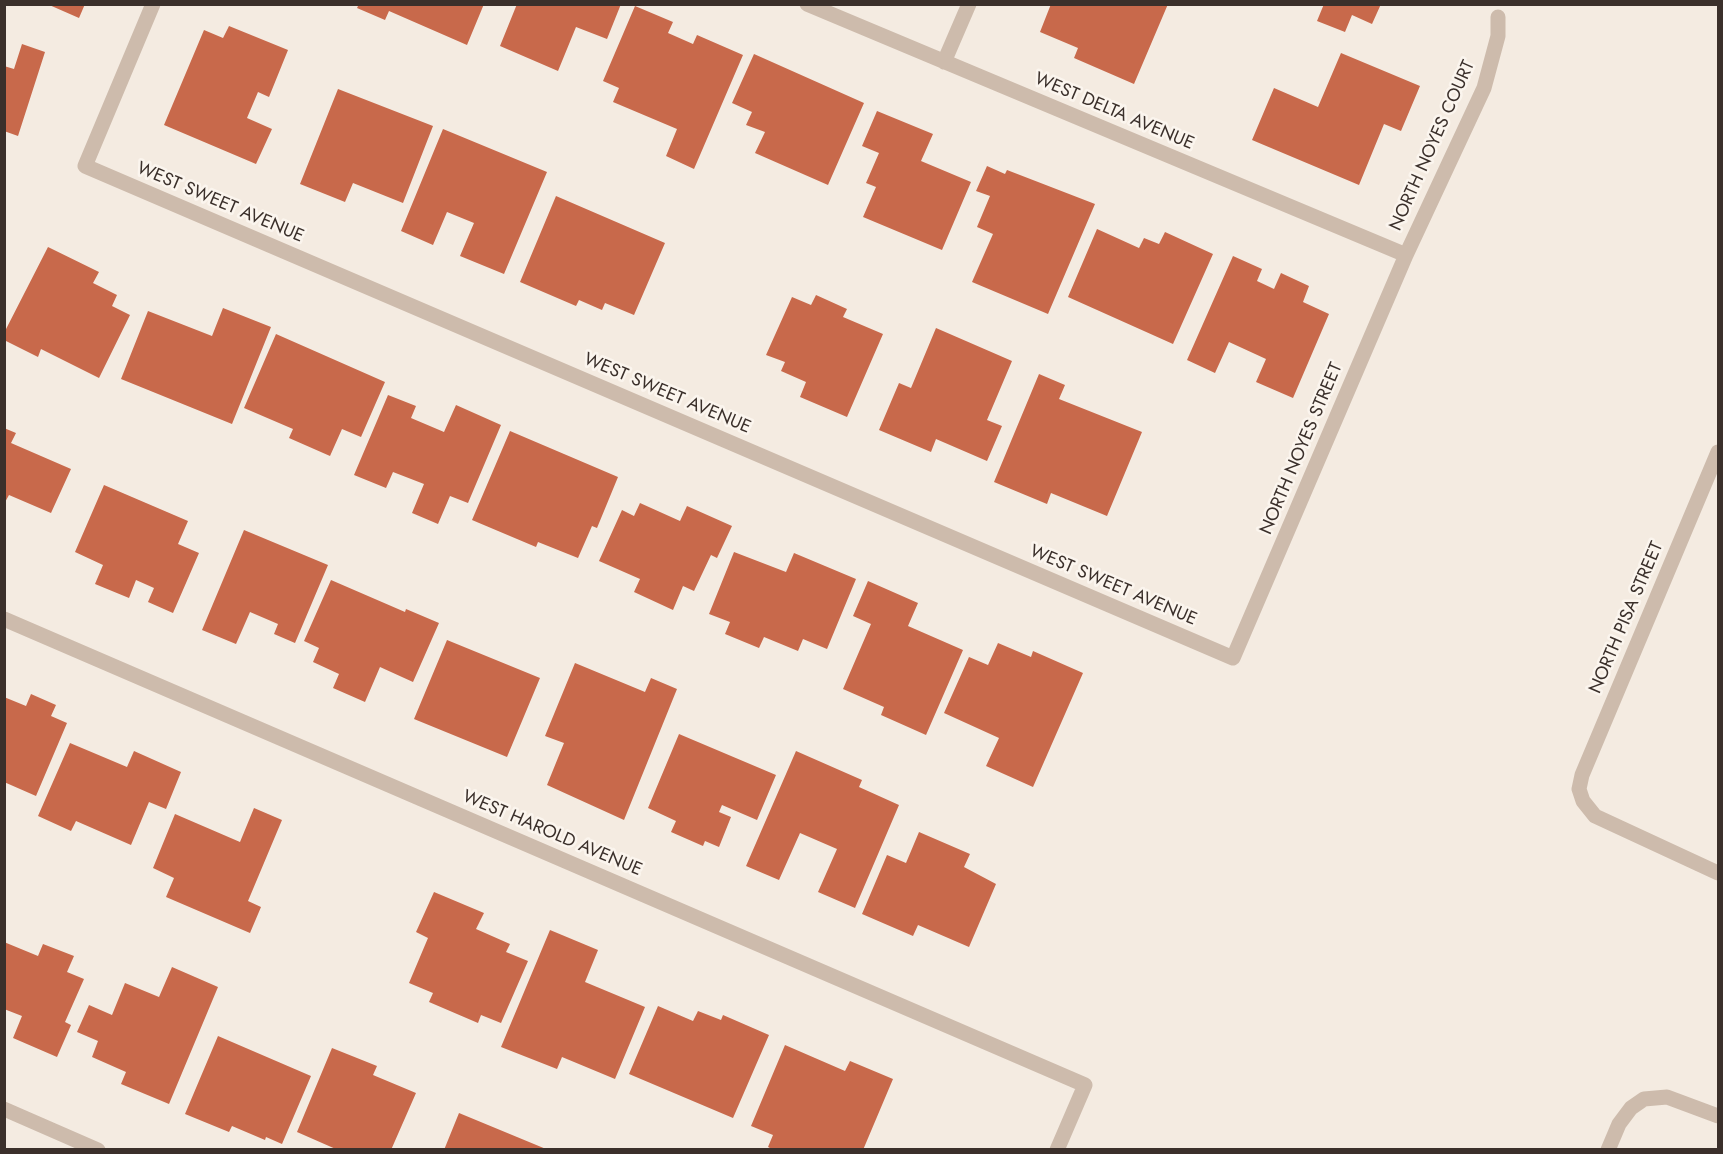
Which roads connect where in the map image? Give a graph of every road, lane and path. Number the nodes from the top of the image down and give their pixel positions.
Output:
1 (153, 4) edge
2 (807, 4) edge
3 (969, 4) edge
4 (1498, 17) dead end
5 (944, 62) junction
6 (1406, 255) junction
7 (1719, 452) edge
8 (4, 619) edge
9 (1233, 658) joint
10 (1719, 873) edge
11 (4, 1109) edge
12 (1719, 1116) edge
13 (98, 1149) edge
14 (1057, 1149) edge
15 (1608, 1149) edge

1 - 9 street, WEST SWEET AVENUE
2 - 5 street, WEST DELTA AVENUE
3 - 5 street
4 - 6 street, NORTH NOYES COURT
5 - 6 street, WEST DELTA AVENUE
6 - 9 street, NORTH NOYES STREET
7 - 10 street, NORTH PISA STREET
8 - 14 street, WEST HAROLD AVENUE
11 - 13 street
12 - 15 street

